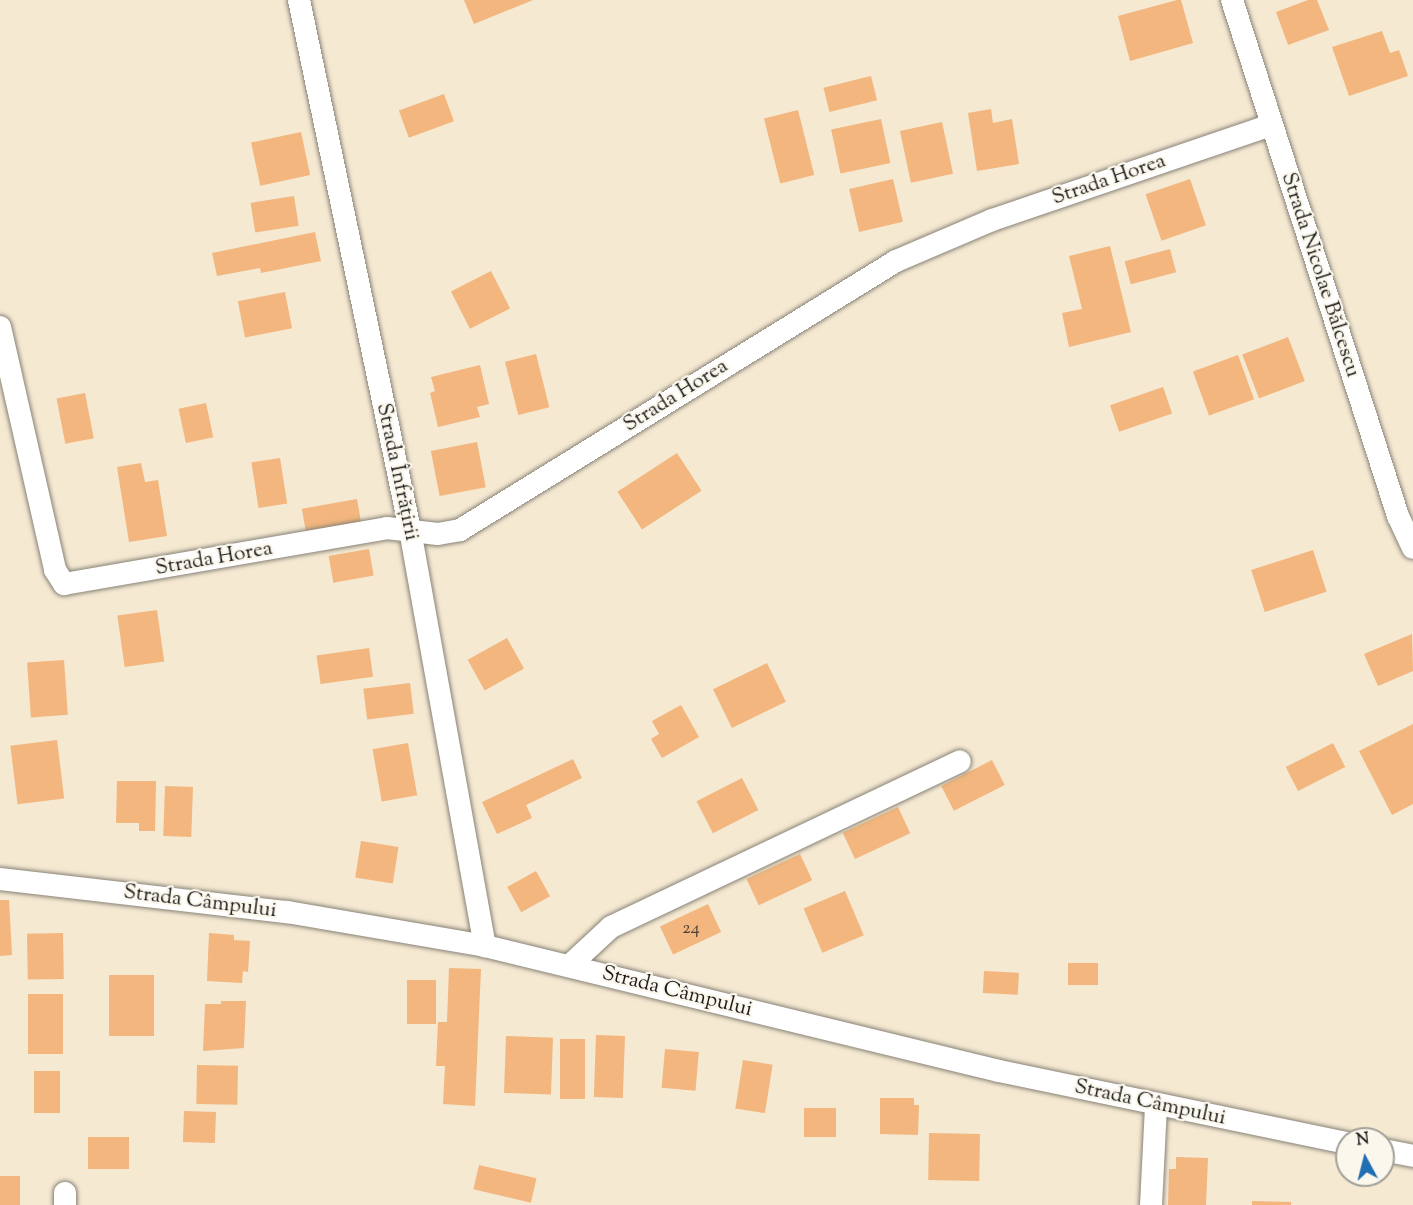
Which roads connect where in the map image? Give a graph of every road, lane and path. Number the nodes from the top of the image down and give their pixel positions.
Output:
1 (299, 0) edge
2 (1232, 0) edge
3 (1271, 125) junction
4 (0, 327) edge
5 (410, 530) junction
6 (1413, 548) edge
7 (960, 761) dead end
8 (0, 879) edge
9 (485, 946) junction
10 (569, 966) junction
11 (1156, 1105) junction
12 (1335, 1141) edge
13 (1395, 1152) edge
14 (1413, 1156) edge
15 (1151, 1205) edge

1 - 5 street, Strada Înfrățirii
2 - 3 street, Strada Nicolae Bălcescu
3 - 5 street, Strada Horea
3 - 6 street, Strada Nicolae Bălcescu
4 - 5 street, Strada Horea
5 - 9 street, Strada Înfrățirii
7 - 10 street
8 - 9 street, Strada Câmpului
9 - 10 street, Strada Câmpului
10 - 11 street, Strada Câmpului
11 - 12 street, Strada Câmpului
11 - 15 street
13 - 14 street

